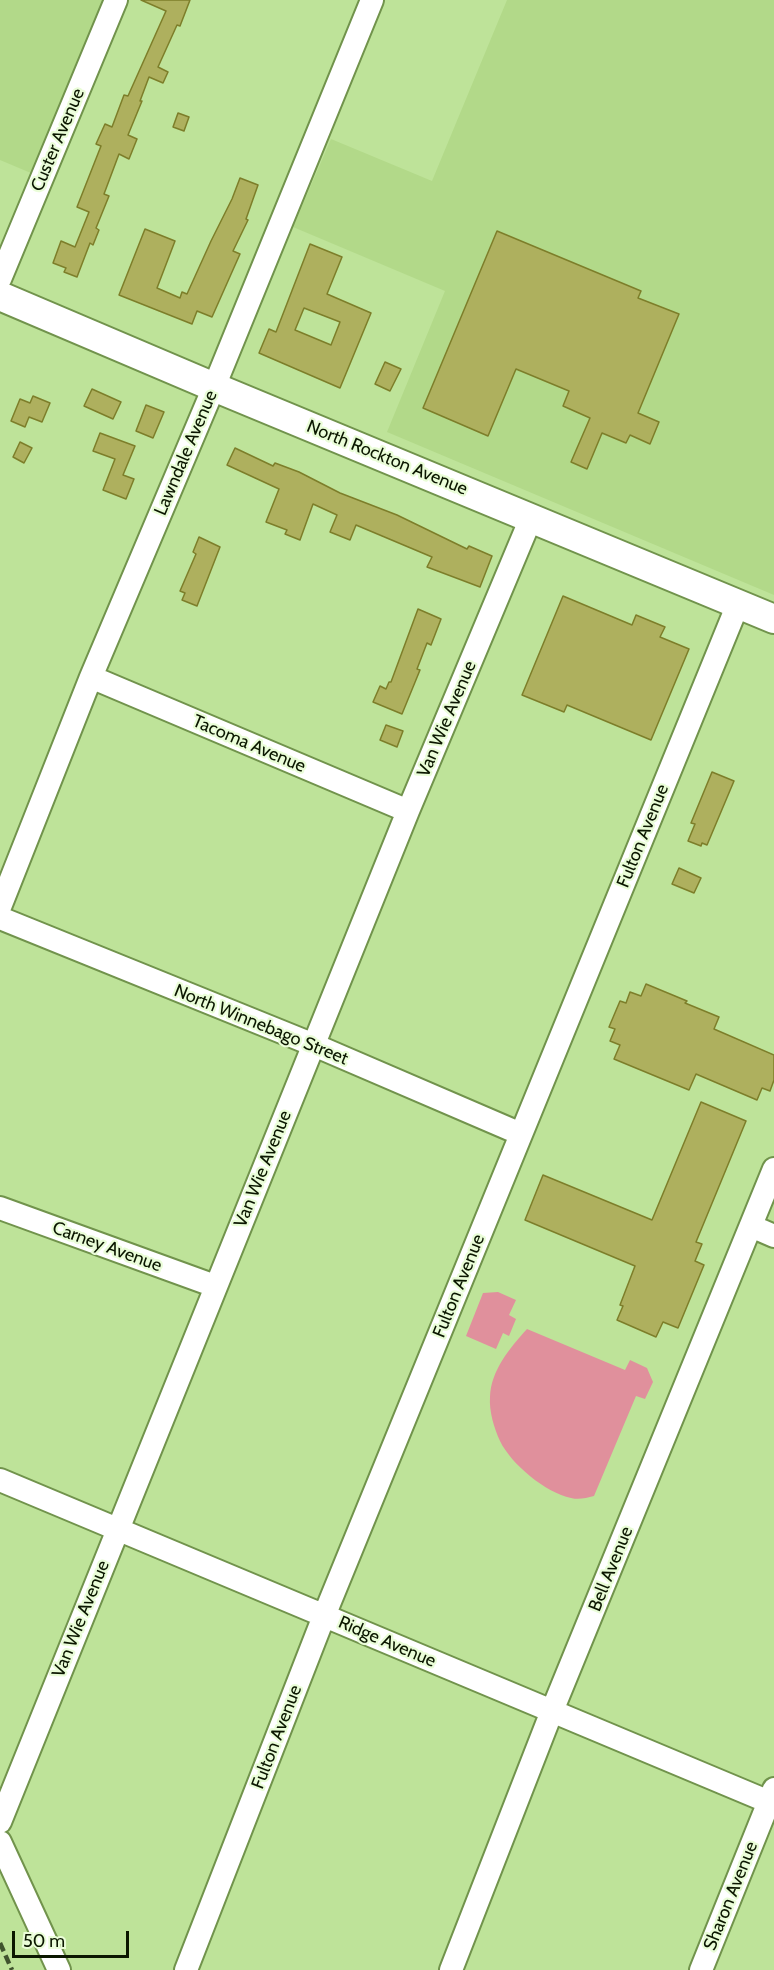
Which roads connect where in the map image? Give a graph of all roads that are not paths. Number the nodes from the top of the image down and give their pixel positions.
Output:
1 (116, 0) edge
2 (372, 0) edge
3 (0, 279) edge
4 (0, 296) edge
5 (214, 387) junction
6 (531, 518) junction
7 (738, 604) junction
8 (774, 619) edge
9 (91, 677) junction
10 (408, 811) junction
11 (0, 907) edge
12 (0, 918) edge
13 (314, 1045) junction
14 (521, 1134) junction
15 (774, 1169) edge
16 (0, 1208) edge
17 (751, 1226) junction
18 (774, 1236) edge
19 (215, 1286) junction
20 (0, 1480) edge
21 (118, 1530) junction
22 (324, 1616) junction
23 (552, 1711) junction
24 (772, 1798) edge
25 (0, 1822) edge
26 (0, 1842) edge
27 (59, 1970) edge
28 (186, 1970) edge
29 (451, 1970) edge
30 (702, 1970) edge

1 - 3 street, Custer Avenue
2 - 5 street, Lawndale Avenue
4 - 5 main road, North Rockton Avenue
5 - 6 main road, North Rockton Avenue
5 - 9 street, Lawndale Avenue
6 - 7 main road, North Rockton Avenue
6 - 10 street, Van Wie Avenue
7 - 8 main road, North Rockton Avenue
7 - 14 street, Fulton Avenue
9 - 10 street, Tacoma Avenue
9 - 11 street, Lawndale Avenue
10 - 13 street, Van Wie Avenue
12 - 13 street, North Winnebago Street
13 - 14 street, North Winnebago Street
13 - 19 street, Van Wie Avenue
14 - 22 street, Fulton Avenue
15 - 17 street, Bell Avenue
16 - 19 street, Carney Avenue
17 - 18 street
17 - 23 street, Bell Avenue
19 - 21 street, Van Wie Avenue
20 - 21 street, Ridge Avenue
21 - 22 street, Ridge Avenue
21 - 25 street, Van Wie Avenue
22 - 23 street, Ridge Avenue
22 - 28 street, Fulton Avenue
23 - 24 street, Ridge Avenue
23 - 29 street, Bell Avenue
24 - 30 street, Sharon Avenue
26 - 27 street

